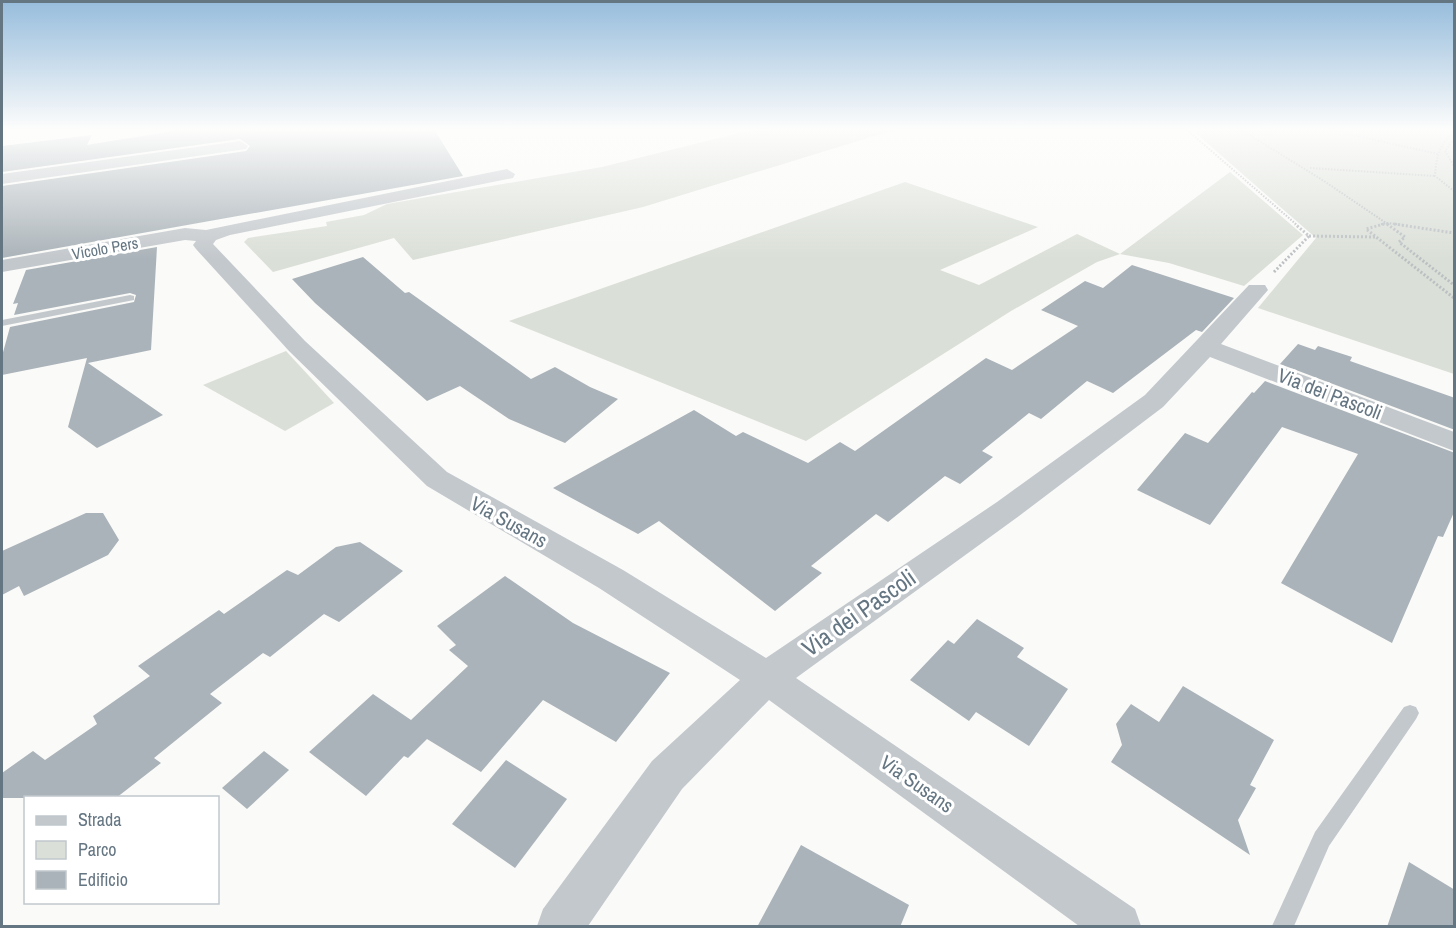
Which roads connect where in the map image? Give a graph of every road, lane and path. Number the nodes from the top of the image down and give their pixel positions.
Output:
1 (50, 172) edge
2 (1236, 172) edge
3 (1315, 172) edge
4 (1377, 172) edge
5 (1436, 172) edge
6 (507, 174) dead end
7 (1436, 176) junction
8 (2, 179) edge
9 (1455, 191) edge
10 (1387, 224) junction
11 (1455, 233) edge
12 (208, 236) junction
13 (1309, 236) junction
14 (1376, 237) junction
15 (2, 266) edge
16 (1455, 285) edge
17 (1257, 290) joint
18 (130, 298) dead end
19 (1455, 298) edge
20 (2, 323) edge
21 (1206, 347) junction
22 (1455, 442) edge
23 (767, 678) junction
24 (1410, 713) dead end
25 (560, 927) edge
26 (1118, 927) edge
27 (1282, 927) edge

1 - 8 street
2 - 13 path
3 - 10 path
4 - 7 path
5 - 7 path
6 - 12 street
7 - 9 path
10 - 11 path
10 - 14 path
10 - 16 path
12 - 15 street, Vicolo Pers
12 - 23 street, Via Susans
13 - 14 path
13 - 17 path
14 - 19 path
17 - 21 street, Via dei Pascoli
18 - 20 lane
21 - 22 street, Via dei Pascoli
21 - 23 street, Via dei Pascoli
23 - 25 street, Via dei Pascoli
23 - 26 street, Via Susans
24 - 27 lane

